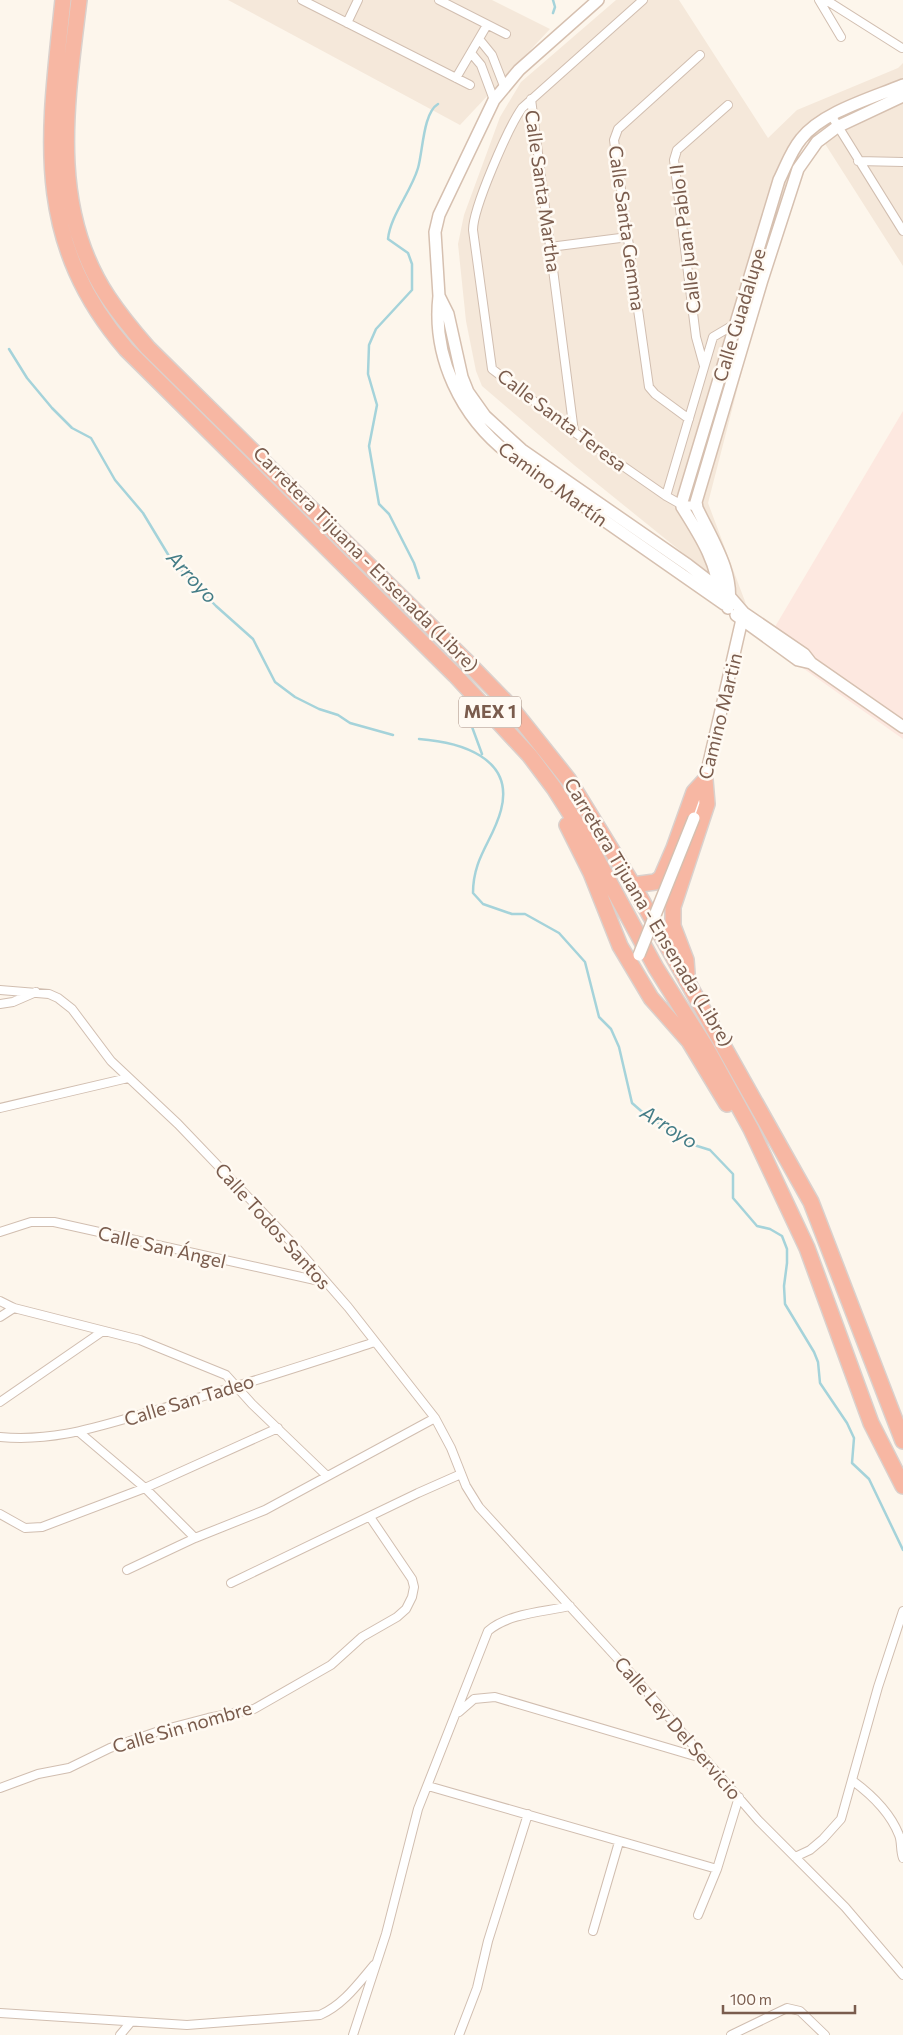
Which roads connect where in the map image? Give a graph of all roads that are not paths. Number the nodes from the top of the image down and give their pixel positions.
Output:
1 (63, 0) edge
2 (79, 0) edge
3 (302, 0) edge
4 (358, 0) edge
5 (439, 0) edge
6 (598, 0) edge
7 (643, 0) edge
8 (820, 0) edge
9 (826, 0) edge
10 (346, 22) junction
11 (487, 25) junction
12 (506, 34) dead end
13 (842, 37) dead end
14 (479, 39) junction
15 (902, 48) edge
16 (471, 53) junction
17 (700, 55) dead end
18 (456, 78) junction
19 (903, 84) edge
20 (470, 85) dead end
21 (504, 86) junction
22 (903, 96) edge
23 (530, 99) junction
24 (494, 100) junction
25 (728, 105) dead end
26 (831, 115) junction
27 (837, 127) junction
28 (858, 161) junction
29 (903, 162) edge
30 (779, 180) junction
31 (792, 187) junction
32 (903, 231) edge
33 (628, 237) junction
34 (550, 247) junction
35 (439, 296) junction
36 (736, 324) junction
37 (704, 366) junction
38 (689, 419) junction
39 (574, 432) junction
40 (666, 496) junction
41 (682, 505) junction
42 (696, 506) junction
43 (720, 589) junction
44 (726, 603) junction
45 (743, 617) junction
46 (903, 727) edge
47 (705, 780) junction
48 (554, 788) junction
49 (633, 884) junction
50 (636, 961) junction
51 (687, 978) junction
52 (0, 990) edge
53 (37, 991) junction
54 (0, 1004) edge
55 (128, 1078) junction
56 (2, 1106) edge
57 (751, 1129) junction
58 (0, 1232) edge
59 (324, 1282) junction
60 (0, 1301) edge
61 (14, 1308) junction
62 (0, 1317) edge
63 (103, 1331) junction
64 (375, 1342) junction
65 (239, 1387) junction
66 (0, 1402) edge
67 (435, 1418) junction
68 (278, 1428) junction
69 (79, 1432) junction
70 (0, 1437) edge
71 (903, 1441) edge
72 (461, 1474) junction
73 (326, 1475) junction
74 (903, 1486) edge
75 (146, 1488) junction
76 (0, 1514) edge
77 (370, 1517) junction
78 (195, 1538) junction
79 (127, 1570) dead end
80 (232, 1583) dead end
81 (570, 1606) junction
82 (903, 1610) edge
83 (458, 1713) junction
84 (705, 1759) junction
85 (853, 1782) junction
86 (428, 1786) junction
87 (0, 1788) edge
88 (740, 1797) junction
89 (528, 1814) junction
90 (619, 1842) junction
91 (795, 1857) junction
92 (903, 1858) edge
93 (717, 1869) junction
94 (698, 1915) dead end
95 (593, 1931) dead end
96 (376, 1961) junction
97 (903, 1975) edge
98 (0, 2013) edge
99 (130, 2023) junction
100 (120, 2035) edge
101 (353, 2035) edge
102 (459, 2035) edge
103 (731, 2035) edge
104 (825, 2035) edge

1 - 48 highway, Carretera Tijuana - Ensenada (Libre) / MEX 1
2 - 49 highway, Carretera Tijuana - Ensenada (Libre) / MEX 1
3 - 10 street
4 - 10 street
5 - 11 street
6 - 21 street, Camino Martín
7 - 23 street, Calle Santa Martha
8 - 13 street
9 - 15 street
10 - 18 street
11 - 12 street
11 - 14 street
14 - 16 street
14 - 21 street
16 - 18 street
16 - 24 street
17 - 33 street, Calle Santa Gemma
18 - 20 street
19 - 26 street, Calle Guadalupe
21 - 24 street, Camino Martín
22 - 27 street, Calle Guadalupe
23 - 34 street, Calle Santa Martha
23 - 39 street, Calle Santa Teresa
24 - 35 street, Camino Martín
25 - 37 street, Calle Juan Pablo II
26 - 27 street
26 - 30 street, Calle Guadalupe
27 - 28 street
27 - 31 street, Calle Guadalupe
28 - 29 street
28 - 32 street
30 - 31 street
30 - 36 street, Calle Guadalupe
31 - 42 street, Calle Guadalupe
33 - 34 street
33 - 38 street, Calle Santa Gemma
34 - 39 street, Calle Santa Martha
35 - 43 street, Camino Martín
35 - 44 street, Camino Martín
36 - 37 street, Calle Juan Pablo II
36 - 41 street, Calle Guadalupe
37 - 38 street, Calle Juan Pablo II
38 - 40 street, Calle Juan Pablo II
39 - 40 street, Calle Santa Teresa
40 - 41 street, Calle Santa Teresa
41 - 42 street, Calle Santa Teresa
41 - 43 street
42 - 44 street
43 - 44 street
44 - 45 street, Camino Martín
45 - 46 street, Camino Martín
45 - 47 street, Camino Martin
47 - 49 highway
47 - 50 street, Camino Martin, bridge
47 - 51 highway
48 - 50 highway
48 - 57 highway, Carretera Tijuana - Ensenada (Libre) / MEX 1
49 - 51 highway, Carretera Tijuana - Ensenada (Libre) / MEX 1
50 - 57 highway
51 - 71 highway, Carretera Tijuana - Ensenada (Libre) / MEX 1
52 - 53 street
53 - 54 street
53 - 55 street, Calle Todos Santos
55 - 56 street
55 - 59 street, Calle Todos Santos
57 - 74 highway, Carretera Tijuana - Ensenada (Libre) / MEX 1
58 - 59 street, Calle San Ángel
59 - 64 street, Calle Todos Santos
60 - 61 street
61 - 62 street
61 - 63 street
63 - 65 street
63 - 66 street
64 - 65 street, Calle San Tadeo
64 - 67 street, Calle Todos Santos
65 - 68 street
65 - 69 street, Calle San Tadeo
67 - 72 street, Calle Todos Santos
67 - 73 street
68 - 73 street
68 - 75 street
69 - 70 street, Calle San Tadeo
69 - 75 street
72 - 77 street
72 - 81 street, Calle Ley Del Servicio
73 - 78 street
75 - 76 street
75 - 78 street
77 - 80 street
77 - 87 street, Calle Sin nombre
78 - 79 street
81 - 83 street
81 - 84 street, Calle Ley Del Servicio
82 - 85 street
83 - 84 street
83 - 86 street
84 - 88 street, Calle Ley Del Servicio
85 - 91 street
85 - 92 street
86 - 89 street
86 - 96 street
88 - 91 street, Calle Ley Del Servicio
88 - 93 street
89 - 90 street
89 - 102 street
90 - 93 street
90 - 95 street
91 - 97 street, Calle Ley Del Servicio
93 - 94 street
96 - 99 street
96 - 101 street
98 - 99 street
99 - 100 street
103 - 104 street

